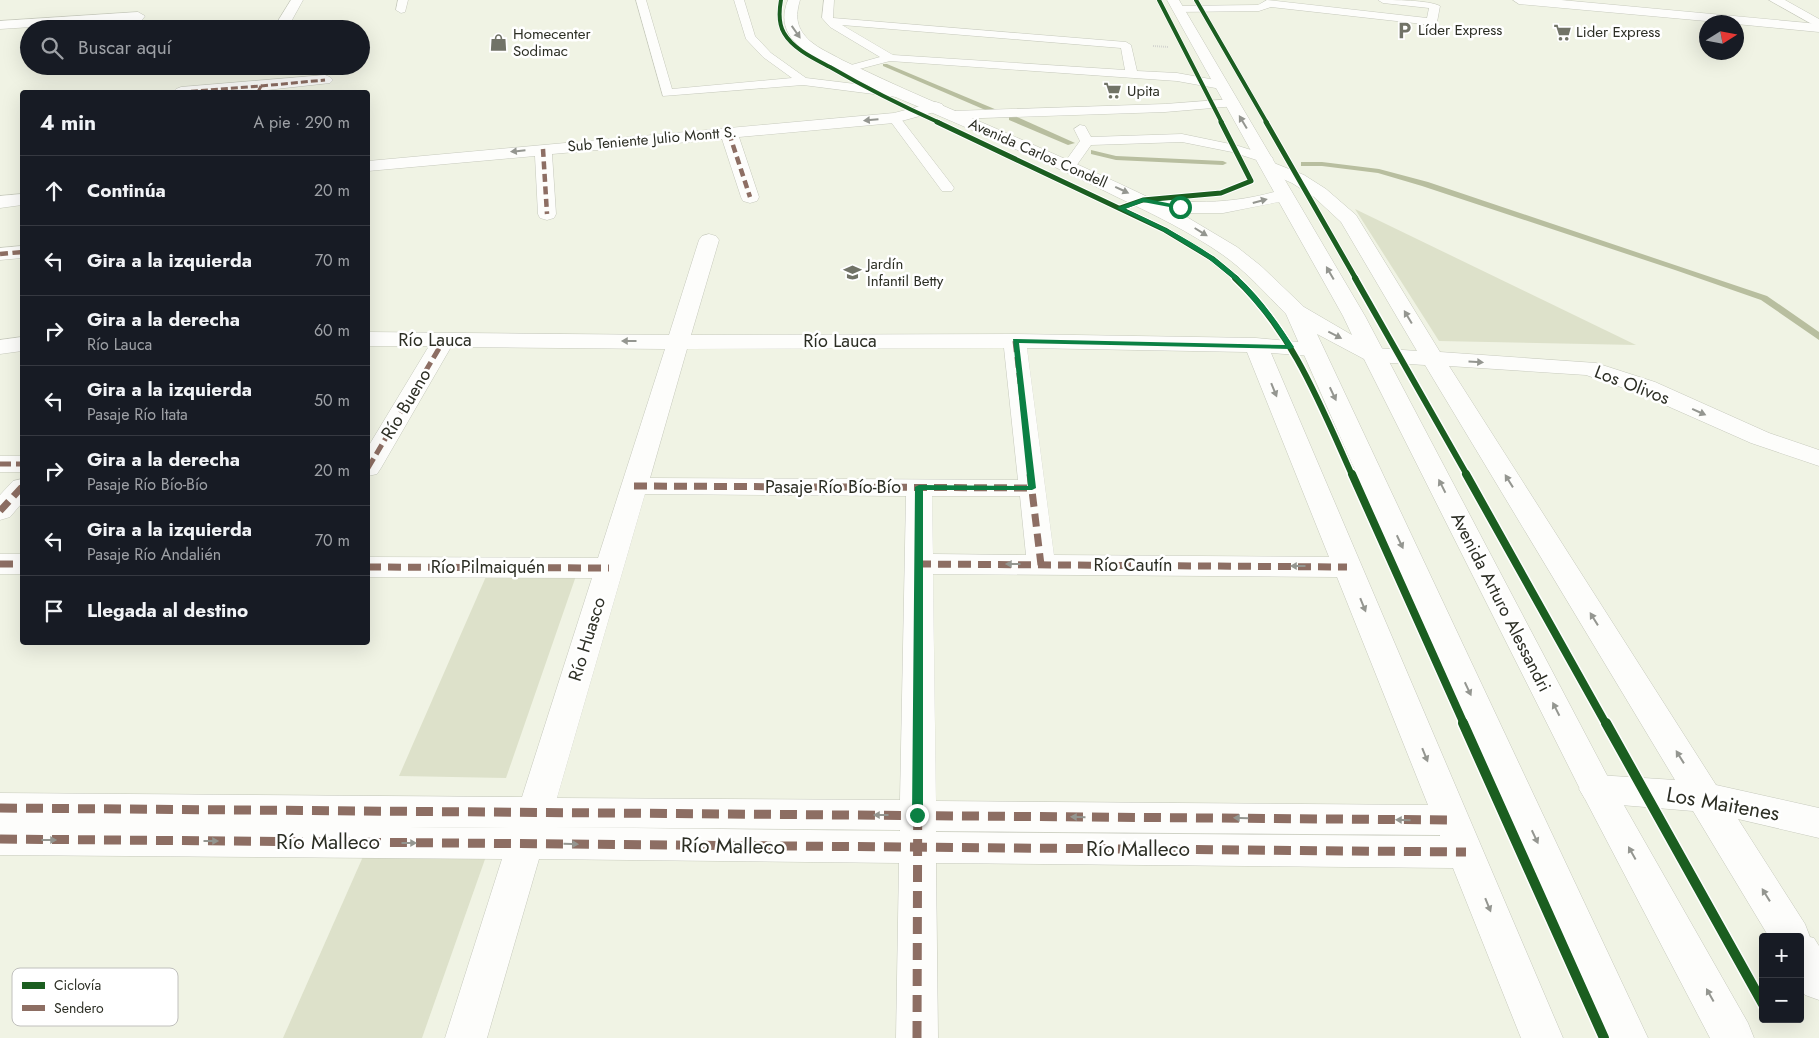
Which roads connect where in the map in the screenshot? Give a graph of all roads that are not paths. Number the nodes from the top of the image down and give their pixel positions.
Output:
1 (297, 0) edge
2 (641, 0) edge
3 (739, 0) edge
4 (794, 0) edge
5 (829, 0) edge
6 (1383, 0) edge
7 (1519, 0) edge
8 (1775, 0) edge
9 (1271, 2) edge
10 (1175, 5) edge
11 (77, 20) edge
12 (135, 20) edge
13 (285, 20) edge
14 (831, 21) junction
15 (20, 24) edge
16 (1819, 24) edge
17 (0, 25) edge
18 (1819, 28) edge
19 (882, 38) junction
20 (890, 58) junction
21 (850, 60) junction
22 (1212, 69) junction
23 (1131, 70) junction
24 (325, 80) dead end
25 (803, 81) junction
26 (1221, 85) junction
27 (259, 89) edge
28 (233, 90) edge
29 (905, 94) junction
30 (1232, 103) junction
31 (936, 107) junction
32 (1165, 108) junction
33 (1070, 112) junction
34 (953, 115) junction
35 (894, 118) junction
36 (729, 133) junction
37 (1182, 138) junction
38 (1087, 141) junction
39 (543, 149) junction
40 (1268, 163) junction
41 (370, 166) edge
42 (1069, 166) junction
43 (947, 188) dead end
44 (1285, 194) junction
45 (750, 197) dead end
46 (20, 200) edge
47 (1143, 200) junction
48 (0, 202) edge
49 (547, 214) dead end
50 (708, 240) dead end
51 (20, 252) edge
52 (0, 254) edge
53 (1296, 312) junction
54 (370, 339) edge
55 (444, 340) junction
56 (1016, 341) junction
57 (678, 342) junction
58 (20, 344) edge
59 (1256, 345) junction
60 (0, 347) edge
61 (1312, 349) junction
62 (1375, 354) junction
63 (1433, 359) junction
64 (1819, 458) edge
65 (0, 464) edge
66 (20, 464) edge
67 (370, 464) edge
68 (634, 486) junction
69 (919, 487) junction
70 (1032, 488) junction
71 (20, 489) edge
72 (0, 511) edge
73 (0, 564) edge
74 (20, 564) edge
75 (918, 564) junction
76 (1042, 564) junction
77 (370, 567) edge
78 (1347, 567) junction
79 (609, 568) junction
80 (1597, 789) junction
81 (1704, 797) junction
82 (0, 808) edge
83 (1819, 823) edge
84 (529, 828) junction
85 (918, 832) junction
86 (1459, 836) junction
87 (0, 839) edge
88 (1789, 933) edge
89 (1804, 957) edge
90 (1819, 981) edge
91 (466, 1038) edge
92 (917, 1038) edge
93 (1542, 1038) edge
94 (1627, 1038) edge
95 (1733, 1038) edge

1 - 13 street
2 - 25 lane
3 - 25 lane
4 -> 21 street, Avenida Carlos Condell
5 - 14 lane
6 - 9 lane
7 - 18 street
8 - 16 street
9 - 10 lane
10 - 22 street, Avenida Arturo Alessandri
11 - 12 street
14 - 19 lane
14 - 19 lane
15 - 17 street
19 - 20 lane
19 - 21 lane
19 - 23 lane
20 - 21 lane
20 - 23 lane
21 - 29 street, Avenida Carlos Condell
22 - 23 lane
22 - 26 street, Avenida Arturo Alessandri
23 - 26 lane
24 - 27 street
25 - 29 lane
26 - 30 street, Avenida Arturo Alessandri
27 - 28 street
29 - 31 street, Avenida Carlos Condell
30 - 32 lane
40 -> 30 street, Avenida Arturo Alessandri
31 - 34 street, Avenida Carlos Condell
31 - 35 street, Sub Teniente Julio Montt S.
32 - 33 lane
32 - 37 lane
33 - 34 lane
33 - 38 lane
34 - 42 street, Avenida Carlos Condell
35 -> 36 street, Sub Teniente Julio Montt S.
35 - 43 lane
36 - 39 street, Sub Teniente Julio Montt S.
36 - 45 street
37 - 38 lane
37 - 40 lane
38 - 42 lane
39 -> 41 street, Sub Teniente Julio Montt S.
39 - 49 street
40 - 44 street, Avenida Arturo Alessandri
63 -> 40 street
42 -> 47 street, Avenida Carlos Condell
47 -> 44 street
62 -> 44 street, Avenida Arturo Alessandri
46 - 48 street
47 -> 53 street, Avenida Carlos Condell
50 - 57 street, Río Huasco
51 - 52 street
53 - 61 street
53 -> 62 street
54 - 55 street, Río Lauca
57 -> 55 street, Río Lauca
55 - 67 street, Río Bueno
56 - 57 street, Río Lauca
56 - 59 street, Río Lauca
56 - 70 street
57 - 68 street, Río Huasco
58 - 60 street
59 - 61 street, Río Lauca
59 -> 78 street
61 -> 94 street
62 - 63 street, Los Olivos
80 -> 62 street, Avenida Arturo Alessandri
63 -> 64 street, Los Olivos
81 -> 63 street
65 - 66 street
68 - 69 street, Pasaje Río Bío-Bío
68 - 79 street, Río Huasco
69 - 70 street, Pasaje Río Bío-Bío
69 - 75 street
70 - 76 street
71 - 72 street
73 - 74 street
76 -> 75 street, Río Cautín
75 - 85 street
78 -> 76 street, Río Cautín
77 - 79 street, Río Pilmaiquén
78 -> 86 street
79 - 84 street, Río Huasco
80 - 81 street, Los Maitenes
95 -> 80 street, Avenida Arturo Alessandri
81 - 83 street, Los Maitenes
88 -> 81 street
82 - 84 street, Río Malleco
84 - 85 street, Río Malleco
87 -> 84 street, Río Malleco
84 - 91 street, Río Huasco
85 - 86 street, Río Malleco
85 - 92 street
86 -> 93 street
89 - 90 street

